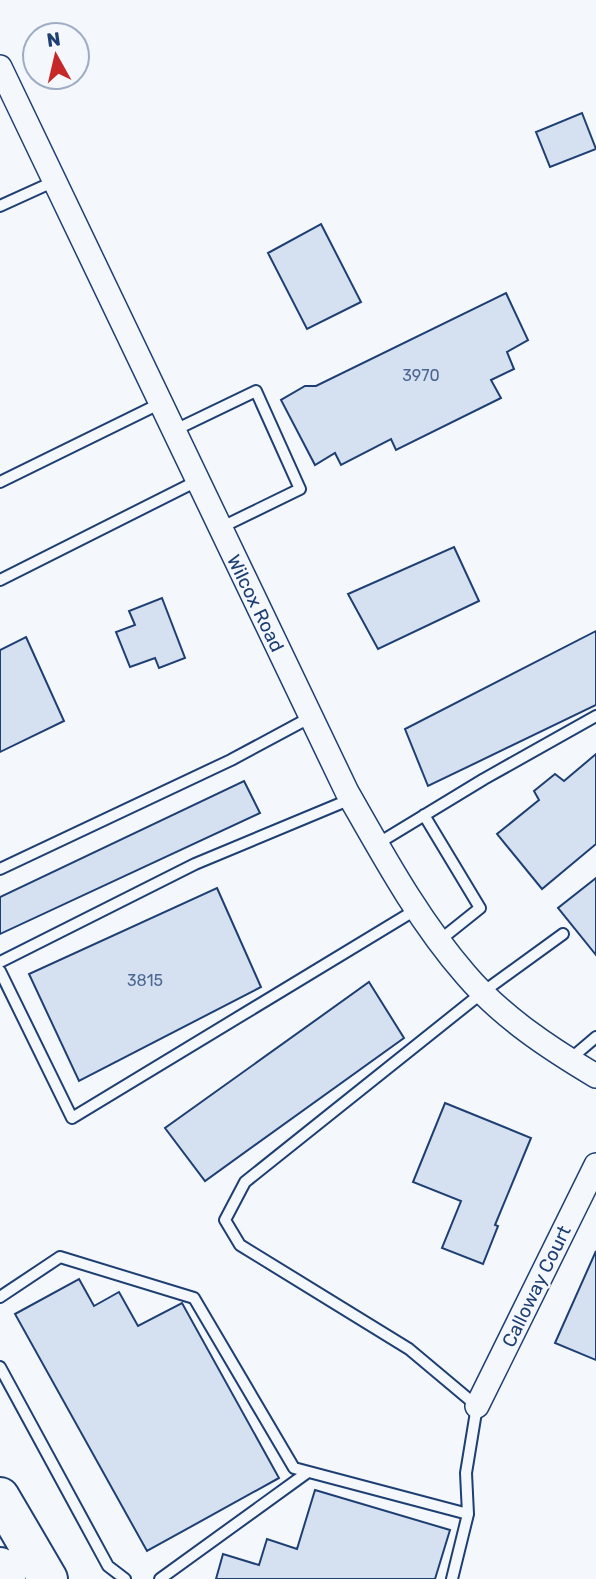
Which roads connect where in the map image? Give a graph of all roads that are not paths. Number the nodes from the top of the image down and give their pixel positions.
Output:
1 (0, 67) edge
2 (55, 181) junction
3 (0, 206) edge
4 (161, 403) junction
5 (175, 430) junction
6 (197, 481) junction
7 (0, 482) edge
8 (220, 528) junction
9 (0, 580) edge
10 (596, 716) edge
11 (311, 717) junction
12 (351, 799) junction
13 (424, 816) junction
14 (377, 844) junction
15 (0, 869) edge
16 (417, 909) junction
17 (563, 934) dead end
18 (440, 940) junction
19 (0, 962) edge
20 (0, 971) edge
21 (483, 992) junction
22 (596, 1037) edge
23 (569, 1060) junction
24 (596, 1076) edge
25 (596, 1165) edge
26 (0, 1297) edge
27 (0, 1367) edge
28 (477, 1406) junction
29 (307, 1472) junction
30 (0, 1497) edge
31 (468, 1514) junction
32 (0, 1567) edge
33 (6, 1579) edge
34 (48, 1579) edge
35 (125, 1579) edge
36 (160, 1579) edge
37 (452, 1579) edge

1 - 2 street, Wilcox Road
2 - 3 lane
2 - 4 street, Wilcox Road
4 - 5 street, Wilcox Road
4 - 7 lane
5 - 6 street, Wilcox Road
5 - 8 lane
6 - 8 street, Wilcox Road
6 - 9 lane
8 - 11 street, Wilcox Road
10 - 13 lane
11 - 12 street, Wilcox Road
11 - 15 lane
12 - 14 street, Wilcox Road
12 - 19 lane
13 - 14 lane
13 - 18 lane
14 - 16 street, Wilcox Road
16 - 18 street, Wilcox Road
16 - 20 lane
17 - 21 lane
18 - 21 street, Wilcox Road
21 - 23 street, Wilcox Road
21 - 28 lane
22 - 23 lane
23 - 24 street, Wilcox Road
25 - 28 street, Calloway Court
26 - 29 lane
27 - 35 lane
28 - 31 lane
29 - 31 lane
29 - 36 lane
30 - 34 highway
31 - 37 lane
32 - 33 highway

